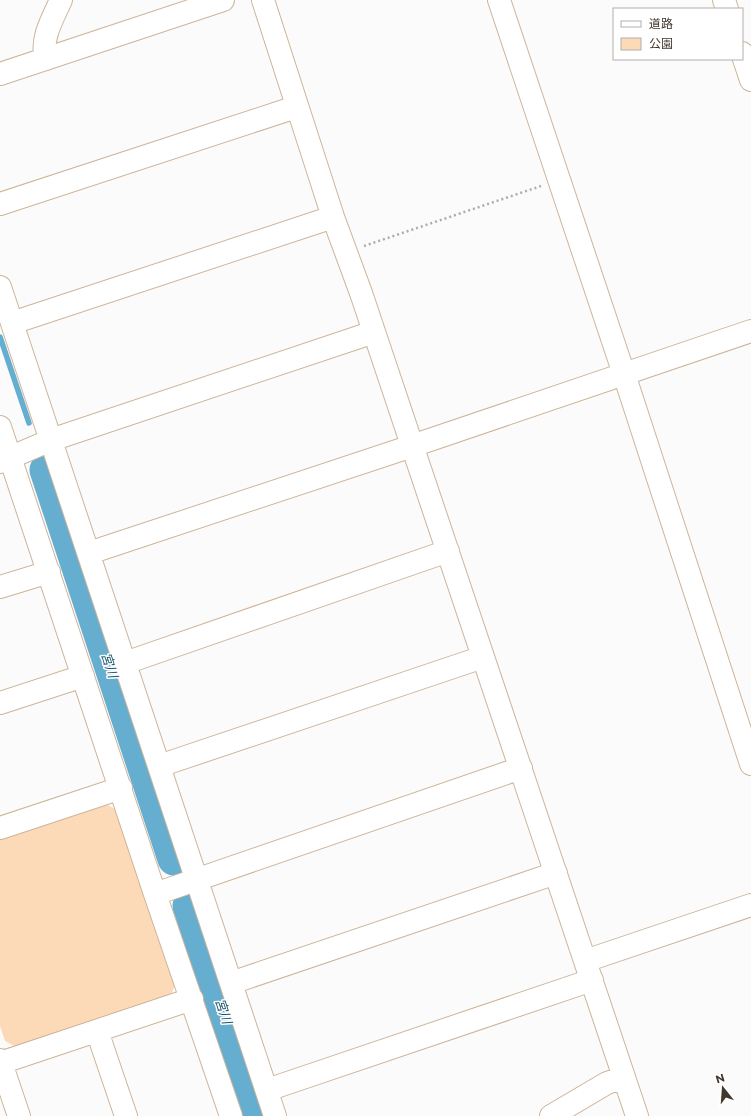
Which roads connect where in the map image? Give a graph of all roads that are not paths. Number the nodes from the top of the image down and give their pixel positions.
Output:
1 (61, 0) edge
2 (223, 0) edge
3 (263, 0) edge
4 (499, 0) edge
5 (743, 56) edge
6 (46, 59) junction
7 (0, 74) edge
8 (751, 80) edge
9 (296, 107) junction
10 (0, 204) edge
11 (333, 217) junction
12 (0, 287) edge
13 (12, 323) junction
14 (751, 331) edge
15 (374, 332) junction
16 (624, 374) junction
17 (0, 427) edge
18 (51, 440) junction
19 (412, 446) junction
20 (5, 460) edge
21 (448, 551) junction
22 (88, 554) junction
23 (48, 572) junction
24 (0, 587) edge
25 (483, 657) junction
26 (125, 663) junction
27 (83, 676) junction
28 (0, 703) edge
29 (751, 764) edge
30 (159, 766) junction
31 (520, 768) junction
32 (121, 788) junction
33 (0, 828) edge
34 (556, 873) junction
35 (197, 879) junction
36 (155, 894) junction
37 (751, 905) edge
38 (588, 970) junction
39 (231, 983) junction
40 (192, 998) junction
41 (97, 1031) junction
42 (0, 1062) edge
43 (624, 1077) junction
44 (267, 1090) junction
45 (19, 1116) edge
46 (126, 1116) edge
47 (231, 1116) edge
48 (275, 1116) edge
49 (551, 1116) edge
50 (637, 1116) edge

1 - 6 street
2 - 6 street
3 - 9 street
4 - 16 street
5 - 8 street
6 - 7 street
9 - 10 street
9 - 11 street
11 - 13 street
11 - 15 street
12 - 13 street
13 - 18 street
14 - 16 street
15 - 18 street
15 - 19 street
16 - 19 street
16 - 29 street
17 - 20 street
18 - 20 street
18 - 22 street
19 - 21 street
19 - 22 street
20 - 23 street
21 - 25 street
21 - 26 street
22 - 26 street
23 - 24 street
23 - 27 street
25 - 30 street
25 - 31 street
26 - 30 street
27 - 28 street
27 - 32 street
30 - 35 street
31 - 34 street
31 - 35 street
32 - 33 street
32 - 36 street
34 - 38 street
34 - 39 street
35 - 36 street
35 - 39 street
36 - 40 street
37 - 38 street
38 - 43 street
38 - 44 street
39 - 44 street
40 - 41 street
40 - 47 street
41 - 42 street
41 - 46 street
42 - 45 street
43 - 49 street
43 - 50 street
44 - 48 street

